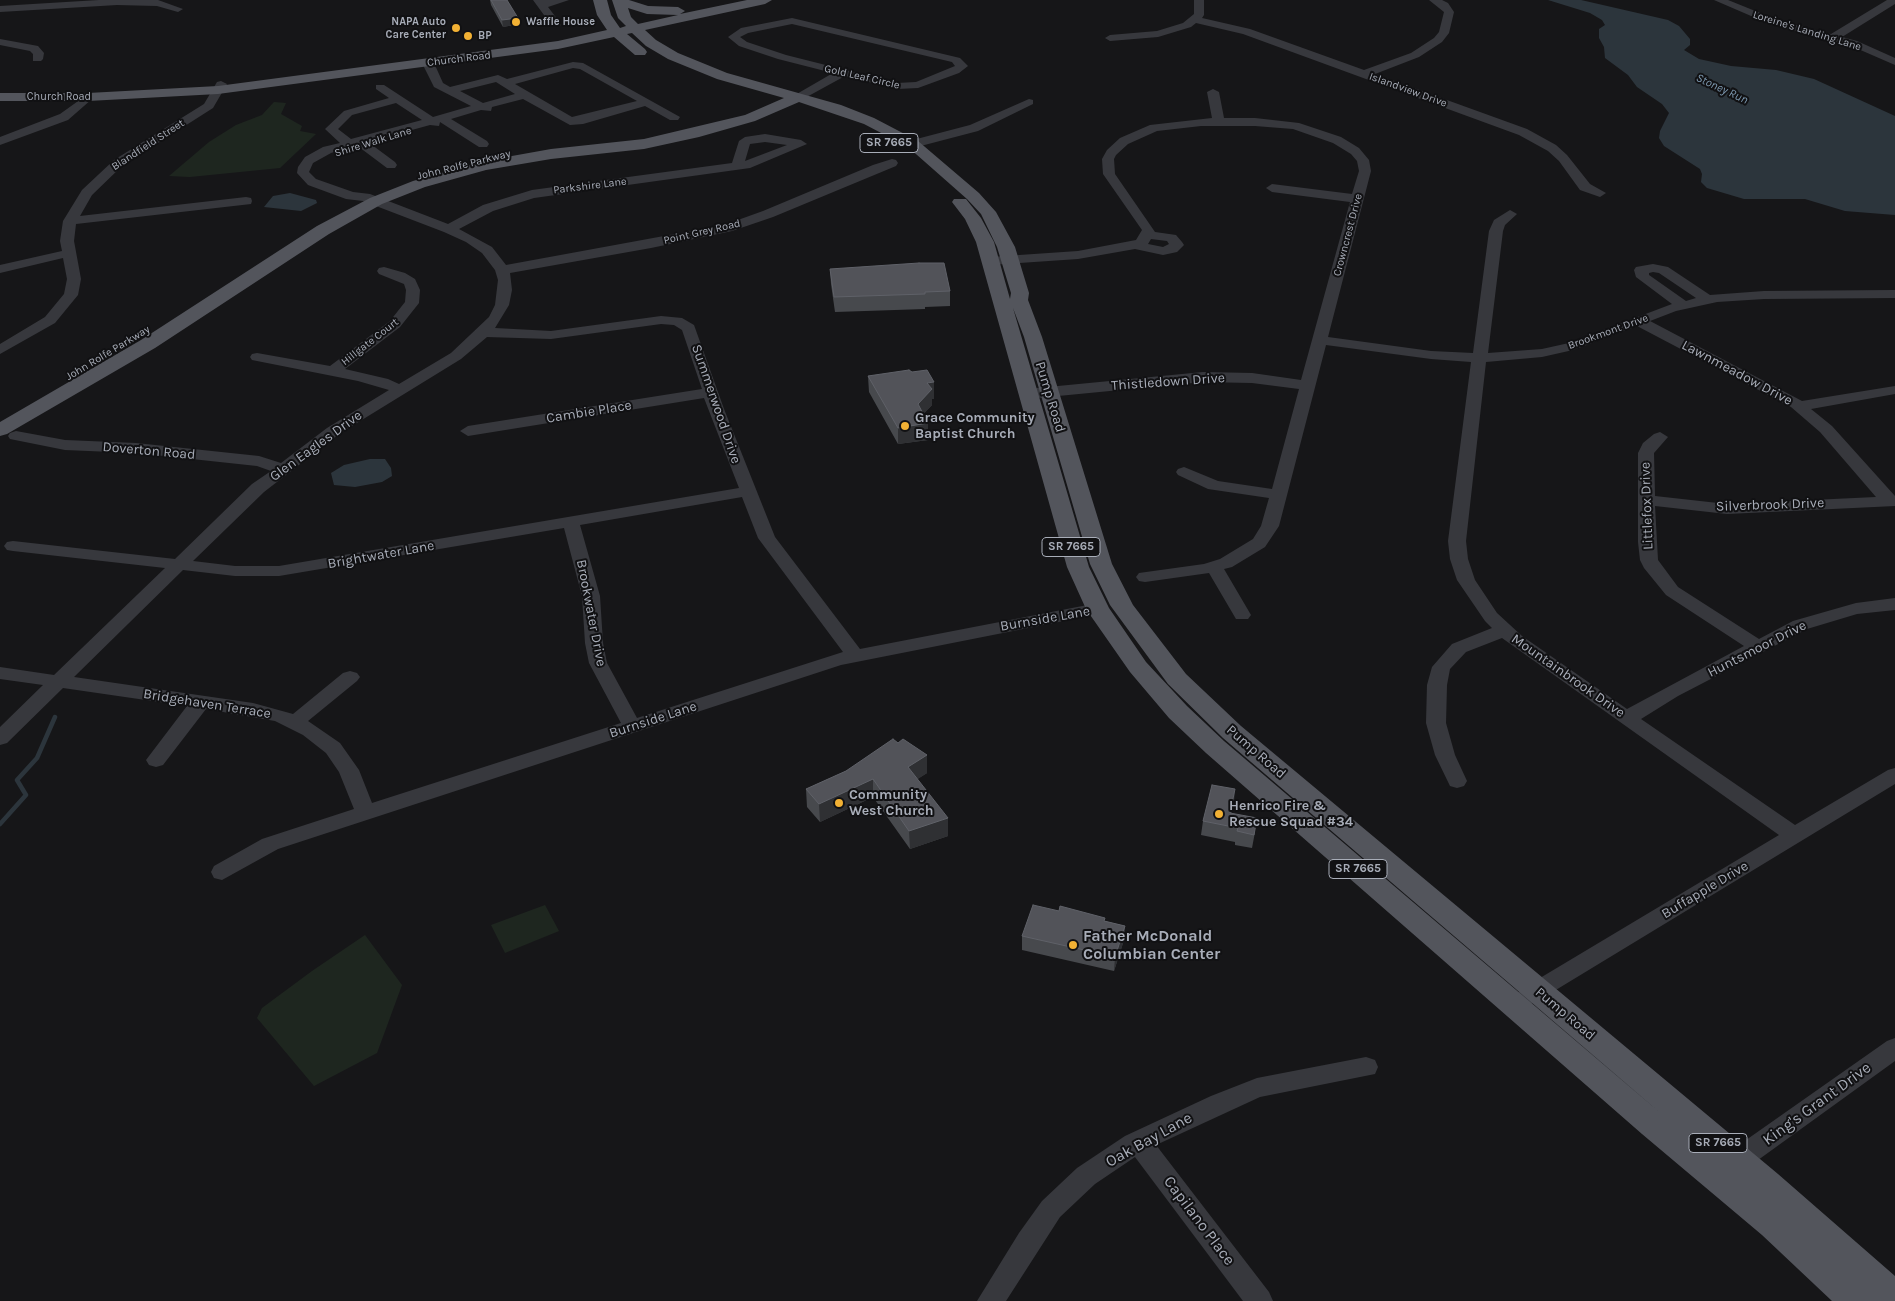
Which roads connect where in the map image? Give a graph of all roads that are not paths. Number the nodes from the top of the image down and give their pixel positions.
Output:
1 (564, 0) edge
2 (735, 0) edge
3 (765, 0) edge
4 (1199, 0) edge
5 (1434, 0) edge
6 (1719, 0) edge
7 (619, 1) edge
8 (1890, 1) edge
9 (540, 3) edge
10 (600, 4) edge
11 (0, 9) edge
12 (178, 9) dead end
13 (685, 11) junction
14 (1196, 20) junction
15 (556, 24) dead end
16 (633, 26) junction
17 (614, 30) junction
18 (576, 34) junction
19 (1834, 37) junction
20 (1110, 38) dead end
21 (0, 42) edge
22 (37, 59) dead end
23 (1895, 62) edge
24 (428, 63) junction
25 (836, 72) junction
26 (1365, 74) junction
27 (505, 83) junction
28 (220, 87) junction
29 (380, 87) dead end
30 (447, 91) junction
31 (1212, 92) dead end
32 (526, 96) junction
33 (737, 96) junction
34 (0, 97) edge
35 (88, 97) junction
36 (398, 99) junction
37 (786, 99) junction
38 (646, 102) junction
39 (1029, 102) dead end
40 (484, 108) junction
41 (674, 117) dead end
42 (438, 120) junction
43 (726, 120) junction
44 (1218, 122) junction
45 (0, 140) edge
46 (356, 144) junction
47 (483, 144) dead end
48 (913, 144) junction
49 (892, 163) dead end
50 (391, 165) dead end
51 (737, 165) dead end
52 (1272, 188) dead end
53 (1600, 193) dead end
54 (370, 199) junction
55 (1358, 199) junction
56 (246, 200) dead end
57 (1510, 214) dead end
58 (70, 222) junction
59 (449, 228) junction
60 (1148, 235) junction
61 (1136, 245) junction
62 (69, 254) junction
63 (1010, 259) junction
64 (990, 260) junction
65 (0, 269) edge
66 (502, 270) junction
67 (384, 271) dead end
68 (1895, 294) edge
69 (1708, 300) junction
70 (1683, 305) junction
71 (1638, 321) junction
72 (484, 332) junction
73 (1321, 340) junction
74 (0, 350) edge
75 (257, 357) dead end
76 (1480, 358) junction
77 (333, 370) junction
78 (1308, 386) junction
79 (400, 390) junction
80 (1893, 390) dead end
81 (711, 392) junction
82 (1038, 393) junction
83 (1800, 406) junction
84 (4, 427) edge
85 (468, 431) dead end
86 (1660, 437) dead end
87 (282, 468) junction
88 (1184, 472) dead end
89 (748, 491) junction
90 (1279, 495) junction
91 (1646, 500) junction
92 (1892, 501) edge
93 (571, 522) junction
94 (13, 546) dead end
95 (178, 564) junction
96 (1214, 567) junction
97 (1145, 578) dead end
98 (1895, 604) edge
99 (1098, 609) junction
100 (1242, 615) dead end
101 (1505, 630) junction
102 (1757, 646) junction
103 (855, 655) junction
104 (0, 673) edge
105 (350, 677) dead end
106 (58, 682) junction
107 (201, 701) junction
108 (1627, 718) junction
109 (294, 722) junction
110 (632, 726) junction
111 (0, 738) edge
112 (156, 760) dead end
113 (1895, 775) edge
114 (1457, 781) dead end
115 (366, 813) junction
116 (1795, 836) junction
117 (222, 872) dead end
118 (1526, 998) junction
119 (1895, 1048) edge
120 (1366, 1067) dead end
121 (1139, 1142) junction
122 (1738, 1160) junction
123 (1895, 1298) edge
124 (991, 1301) edge
125 (1259, 1301) edge
126 (1856, 1301) edge

1 - 9 street
2 - 13 main road, Church Road
3 - 16 main road, Church Road
4 - 14 street
5 - 26 street
6 - 19 street, Loreine's Landing Lane
7 - 13 main road
7 - 16 main road
8 - 19 street
9 - 15 street
10 - 17 main road
10 - 18 main road
11 - 12 street
13 - 16 main road, Church Road
14 - 20 street
14 - 26 street, Islandview Drive
16 - 17 main road, Church Road
16 - 37 main road
17 - 18 main road, Church Road
17 - 24 main road, Church Road
17 - 33 main road
18 - 28 main road, Church Road
19 - 23 street, Loreine's Landing Lane
21 - 22 street
24 - 28 main road, Church Road
24 - 30 street
25 - 25 street, Gold Leaf Circle
25 - 37 street
26 - 53 street, Islandview Drive
27 - 30 street
27 - 32 street
27 - 38 street
28 - 35 main road, Church Road
28 - 58 street, Blandfield Street
29 - 36 street
30 - 40 street
31 - 44 street
32 - 38 street
32 - 40 street, Shire Walk Lane
33 - 37 main road
33 - 43 main road
34 - 35 main road, Church Road
35 - 45 street
36 - 42 street
36 - 46 street
37 - 43 main road, John Rolfe Parkway
37 - 48 main road, Pump Road / SR 7665
37 - 54 main road, John Rolfe Parkway
37 - 64 main road, Pump Road / SR 7665
38 - 41 street
39 - 48 street
40 - 42 street, Shire Walk Lane
42 - 46 street, Shire Walk Lane
42 - 47 street
43 - 54 main road, John Rolfe Parkway
44 - 55 street, Crowncrest Drive
44 - 60 street, Crowncrest Drive
46 - 50 street
46 - 54 street, Shire Walk Lane
48 - 63 main road, Pump Road / SR 7665
49 - 66 street, Point Grey Road
51 - 59 street, Parkshire Lane
52 - 55 street
54 - 59 street
54 - 84 main road, John Rolfe Parkway
55 - 73 street, Crowncrest Drive
56 - 58 street
57 - 76 street, Mountainbrook Drive
58 - 62 street, Blandfield Street
59 - 66 street
60 - 61 street
60 - 61 street
61 - 63 street
62 - 65 street
62 - 74 street, Blandfield Street
63 - 64 street
63 - 82 main road, Pump Road / SR 7665
64 - 82 main road, Pump Road / SR 7665
66 - 72 street, Glen Eagles Drive
67 - 77 street, Hillgate Court
68 - 69 street, Brookmont Drive
69 - 70 street, Brookmont Drive
69 - 70 street
70 - 71 street, Brookmont Drive
71 - 76 street, Brookmont Drive
71 - 83 street, Lawnmeadow Drive
72 - 79 street, Glen Eagles Drive
72 - 81 street, Summerwood Drive
73 - 76 street, Brookmont Drive
73 - 78 street, Crowncrest Drive
75 - 77 street
76 - 101 street, Mountainbrook Drive
77 - 79 street
78 - 82 street, Thistledown Drive
78 - 90 street, Crowncrest Drive
79 - 87 street, Glen Eagles Drive
80 - 83 street
81 - 85 street, Cambie Place
81 - 89 street, Summerwood Drive
82 - 99 main road, Pump Road / SR 7665
82 - 118 main road, Pump Road / SR 7665
83 - 92 street, Lawnmeadow Drive
84 - 87 street, Doverton Road
86 - 91 street, Littlefox Drive
87 - 95 street, Glen Eagles Drive
88 - 90 street
89 - 93 street, Brightwater Lane
89 - 103 street, Summerwood Drive
90 - 96 street, Crowncrest Drive
91 - 92 street, Silverbrook Drive
91 - 102 street, Littlefox Drive
93 - 95 street, Brightwater Lane
93 - 110 street, Brookwater Drive
94 - 95 street, Brightwater Lane
95 - 106 street, Glen Eagles Drive
96 - 97 street, Crowncrest Drive
96 - 100 street
98 - 102 street, Huntsmoor Drive
99 - 103 street, Burnside Lane
99 - 118 main road, Pump Road / SR 7665
101 - 108 street, Mountainbrook Drive
101 - 114 street
102 - 108 street, Huntsmoor Drive
103 - 110 street, Burnside Lane
104 - 106 street, Bridgehaven Terrace
105 - 109 street
106 - 107 street, Bridgehaven Terrace
106 - 111 street, Glen Eagles Drive
107 - 109 street, Bridgehaven Terrace
107 - 112 street
108 - 116 street, Mountainbrook Drive
109 - 115 street, Bridgehaven Terrace
110 - 115 street, Burnside Lane
113 - 116 street, Buffapple Drive
115 - 117 street, Burnside Lane
116 - 118 street, Buffapple Drive
118 - 122 main road, Pump Road / SR 7665
118 - 126 main road, Pump Road / SR 7665
119 - 122 street, King's Grant Drive
120 - 121 street, Oak Bay Lane
121 - 124 street, Oak Bay Lane
121 - 125 street, Capilano Place
122 - 123 main road, Pump Road / SR 7665

